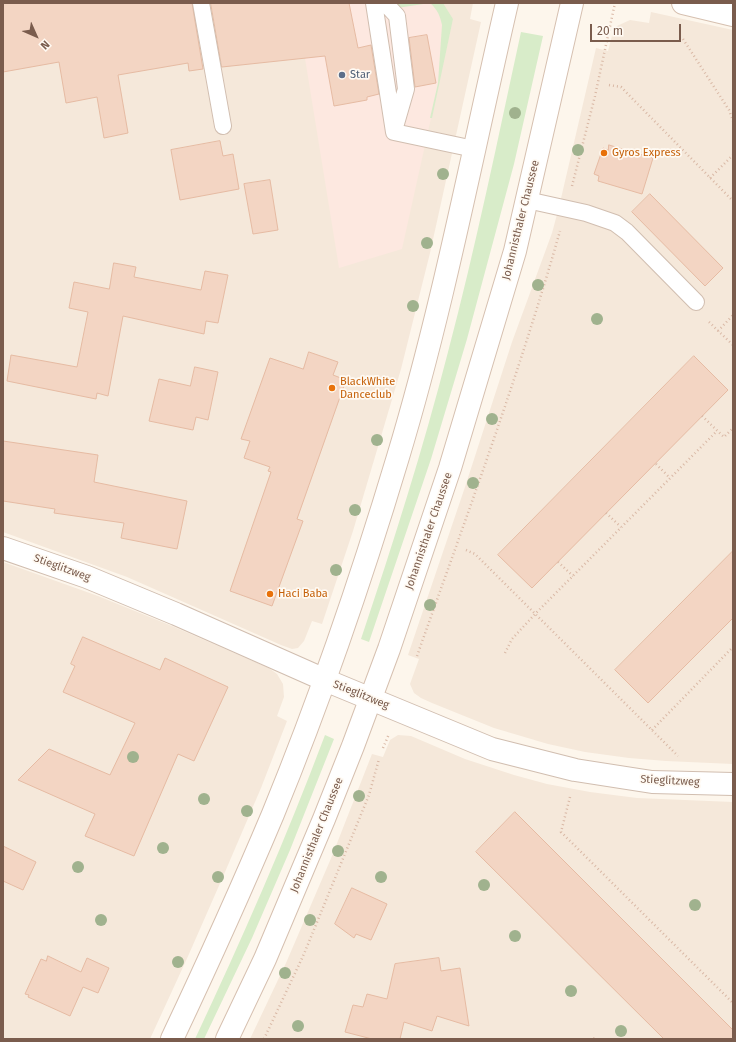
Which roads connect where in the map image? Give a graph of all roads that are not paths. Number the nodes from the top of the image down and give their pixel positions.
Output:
1 (201, 3) edge
2 (374, 3) edge
3 (385, 3) edge
4 (507, 3) edge
5 (572, 3) edge
6 (683, 3) edge
7 (733, 15) edge
8 (223, 126) dead end
9 (394, 132) junction
10 (474, 149) junction
11 (527, 200) junction
12 (696, 302) road end
13 (3, 548) edge
14 (325, 680) junction
15 (371, 699) junction
16 (733, 784) edge
17 (172, 1039) edge
18 (227, 1039) edge

1 - 8 lane
2 - 9 lane
3 - 9 lane
4 - 10 main road
5 - 11 main road, Johannisthaler Chaussee
6 - 7 main road
9 - 10 lane
10 - 14 main road
11 - 12 lane
11 - 15 main road, Johannisthaler Chaussee
13 - 14 main road, Stieglitzweg
14 - 15 main road, Stieglitzweg
14 - 17 main road
15 - 16 main road, Stieglitzweg
15 - 18 main road, Johannisthaler Chaussee

